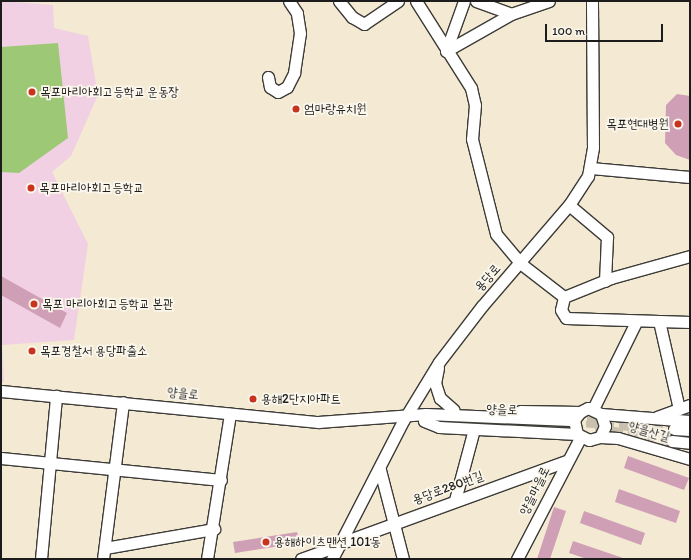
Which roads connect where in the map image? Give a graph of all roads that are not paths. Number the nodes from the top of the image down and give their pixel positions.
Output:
1 (288, 1) edge
2 (339, 1) edge
3 (398, 1) edge
4 (416, 1) edge
5 (464, 1) edge
6 (476, 1) edge
7 (592, 1) edge
8 (542, 2) edge
9 (511, 14) junction
10 (446, 51) junction
11 (268, 77) dead end
12 (591, 168) junction
13 (690, 177) edge
14 (570, 205) junction
15 (690, 256) edge
16 (520, 263) junction
17 (605, 280) junction
18 (564, 296) junction
19 (659, 321) junction
20 (636, 322) junction
21 (690, 322) edge
22 (439, 362) junction
23 (1, 391) edge
24 (56, 396) junction
25 (124, 402) junction
26 (690, 405) edge
27 (679, 409) junction
28 (454, 410) junction
29 (597, 411) junction
30 (580, 412) junction
31 (230, 414) junction
32 (405, 418) junction
33 (425, 418) junction
34 (652, 419) junction
35 (690, 421) edge
36 (474, 429) junction
37 (574, 429) junction
38 (674, 429) tunnel mouth
39 (690, 430) edge
40 (600, 437) junction
41 (672, 441) tunnel mouth
42 (690, 443) edge
43 (1, 458) edge
44 (690, 459) edge
45 (566, 460) junction
46 (50, 463) junction
47 (115, 469) junction
48 (380, 470) junction
49 (221, 480) junction
50 (455, 500) junction
51 (394, 524) junction
52 (214, 529) junction
53 (340, 544) junction
54 (104, 553) edge
55 (41, 559) edge
56 (207, 559) edge
57 (301, 559) edge
58 (332, 559) edge
59 (403, 559) edge
60 (517, 559) edge

1 - 11 street
2 - 3 street
4 - 10 street
5 - 10 street
6 - 9 street
7 - 12 street, 용당로
8 - 9 street
9 - 10 street
10 - 16 street
12 - 13 street
12 - 14 street, 용당로
14 - 16 street, 용당로
14 - 17 street
15 - 17 street
16 - 18 street
16 - 22 street, 용당로
17 - 18 street
18 - 20 street
19 - 20 street
19 - 21 street
19 - 27 street
20 - 29 street
22 - 28 street
22 - 32 street, 용당로
23 - 24 street, 양을로
24 - 25 street, 양을로
24 - 46 street
25 - 31 street, 양을로
25 - 47 street
26 - 27 street
27 - 34 street
28 - 30 street
28 - 33 street
29 - 30 street
29 - 34 street
29 - 40 street
30 - 37 street
31 - 32 street, 양을로
31 - 49 street
32 - 33 street, 양을로
32 - 48 street, 용당로
33 - 36 street
33 - 37 street, 양을로
34 - 35 street
36 - 37 street
36 - 50 street
37 - 40 street
37 - 45 street, 양을마을로
38 - 39 street
40 - 44 street, 양을산길
41 - 42 street
43 - 46 street
45 - 50 street, 용당로280번길
45 - 60 street, 양을마을로
46 - 47 street
46 - 55 street
47 - 49 street
47 - 54 street
48 - 51 street
48 - 53 street, 용당로
49 - 52 street
50 - 51 street, 용당로280번길
51 - 53 street, 용당로280번길
51 - 59 street
52 - 54 street
52 - 56 street
53 - 57 street, 용당로280번길
53 - 58 street, 용당로

